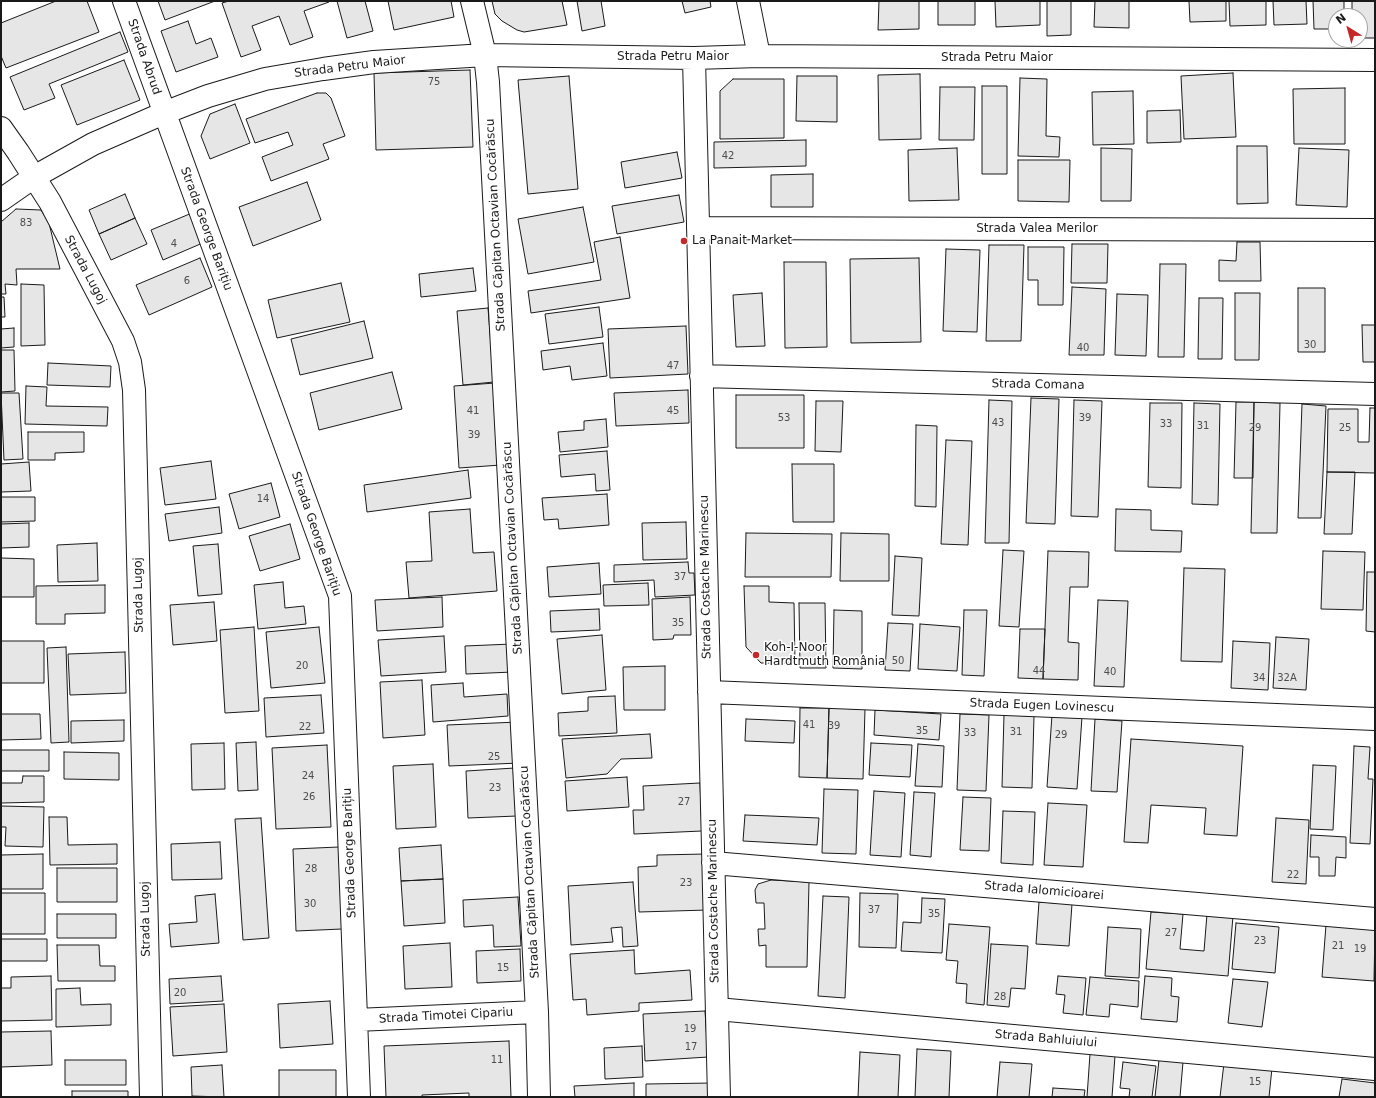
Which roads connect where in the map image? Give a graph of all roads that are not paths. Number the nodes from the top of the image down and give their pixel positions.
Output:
1 (124, 1) edge
2 (472, 1) edge
3 (748, 1) edge
4 (485, 55) junction
5 (759, 56) junction
6 (694, 58) junction
7 (1375, 60) edge
8 (164, 113) junction
9 (1, 128) edge
10 (34, 177) junction
11 (1, 200) edge
12 (698, 228) junction
13 (1375, 230) edge
14 (701, 376) junction
15 (1375, 394) edge
16 (709, 692) junction
17 (1375, 719) edge
18 (713, 863) junction
19 (1375, 919) edge
20 (717, 1009) junction
21 (537, 1012) junction
22 (356, 1020) junction
23 (1375, 1069) edge
24 (150, 1097) edge
25 (359, 1097) edge
26 (539, 1097) edge
27 (719, 1097) edge

1 - 8 street, Strada Abrud
2 - 4 street, Strada Căpitan Octavian Cocărăscu
3 - 5 street
4 - 6 street, Strada Petru Maior
4 - 8 street, Strada Petru Maior
4 - 21 street, Strada Căpitan Octavian Cocărăscu
5 - 6 street, Strada Petru Maior
5 - 7 street, Strada Petru Maior
6 - 12 street, Strada Costache Marinescu
8 - 10 street, Strada Petru Maior
8 - 22 street, Strada George Barițiu
9 - 10 street, Strada Lugoj
10 - 11 street, Strada Petru Maior
10 - 24 street, Strada Lugoj
12 - 13 street, Strada Valea Merilor
12 - 14 street, Strada Costache Marinescu
14 - 15 street, Strada Comana
14 - 16 street, Strada Costache Marinescu
16 - 17 street, Strada Eugen Lovinescu
16 - 18 street, Strada Costache Marinescu
18 - 19 street, Strada Ialomicioarei
18 - 20 street, Strada Costache Marinescu
20 - 23 street, Strada Bahluiului
20 - 27 street, Strada Costache Marinescu
21 - 22 street, Strada Timotei Cipariu
21 - 26 street, Strada Căpitan Octavian Cocărăscu
22 - 25 street, Strada George Barițiu

